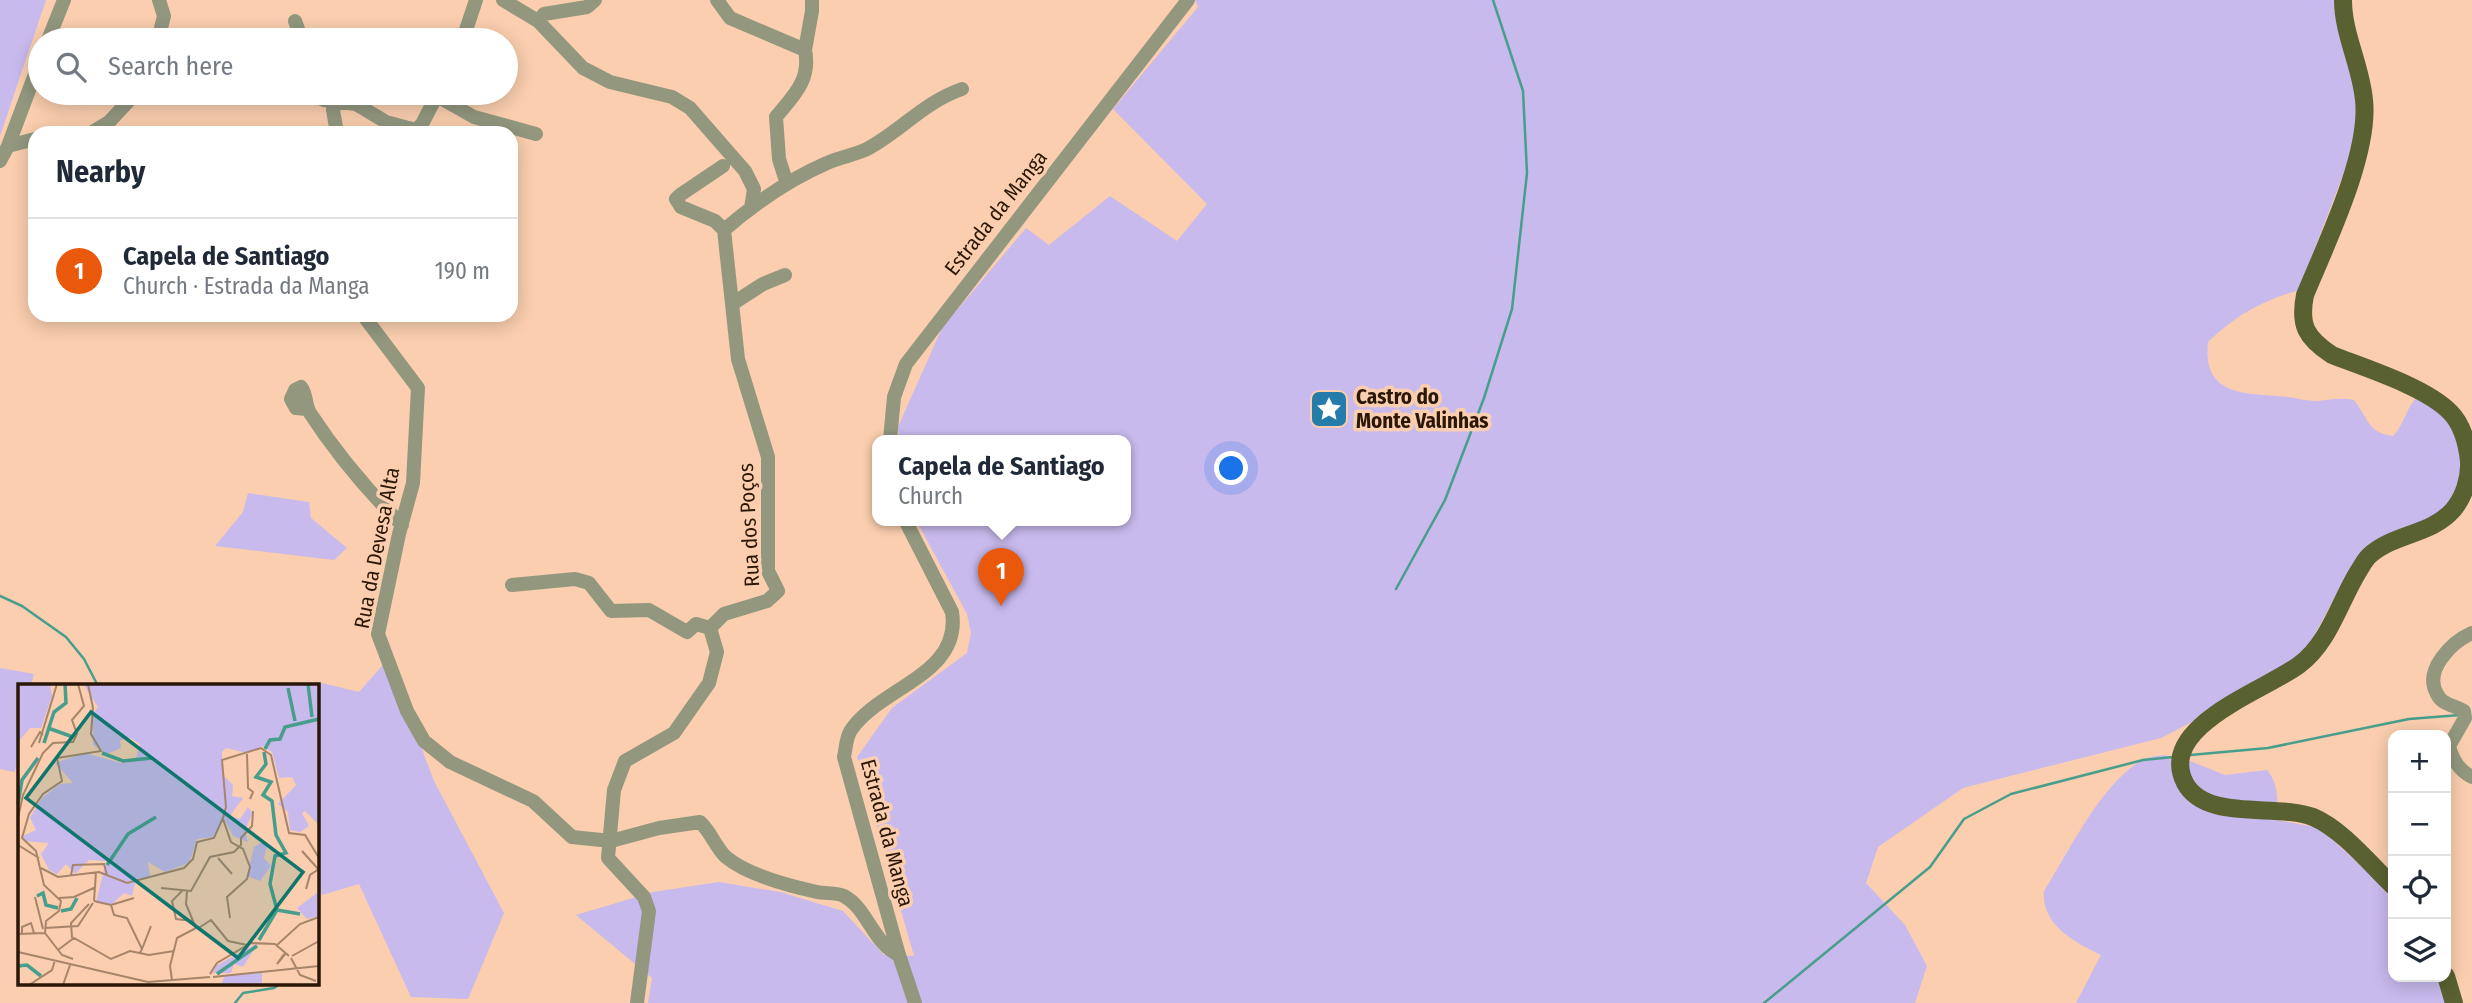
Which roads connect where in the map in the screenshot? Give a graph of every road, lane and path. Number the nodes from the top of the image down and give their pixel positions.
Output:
1 (64, 0) edge
2 (159, 0) edge
3 (476, 0) edge
4 (503, 0) edge
5 (595, 0) edge
6 (718, 0) edge
7 (812, 0) edge
8 (1188, 0) edge
9 (2343, 0) edge
10 (295, 21) dead end
11 (538, 21) junction
12 (53, 28) edge
13 (161, 28) edge
14 (298, 28) edge
15 (467, 28) edge
16 (805, 50) junction
17 (962, 89) dead end
18 (28, 92) edge
19 (124, 105) edge
20 (334, 105) edge
21 (358, 105) edge
22 (432, 105) edge
23 (455, 105) edge
24 (16, 124) junction
25 (103, 126) edge
26 (336, 126) edge
27 (401, 126) edge
28 (420, 126) edge
29 (507, 126) edge
30 (28, 129) edge
31 (518, 129) edge
32 (536, 134) dead end
33 (28, 141) edge
34 (8, 146) junction
35 (0, 160) edge
36 (723, 166) dead end
37 (787, 184) junction
38 (751, 208) junction
39 (724, 230) junction
40 (785, 275) dead end
41 (732, 304) junction
42 (368, 322) edge
43 (307, 409) dead end
44 (890, 435) edge
45 (402, 525) junction
46 (908, 526) edge
47 (512, 585) dead end
48 (710, 628) junction
49 (2472, 632) edge
50 (2472, 777) edge
51 (611, 841) junction
52 (2388, 882) edge
53 (899, 955) junction
54 (2448, 982) edge
55 (637, 1003) edge
56 (915, 1003) edge
57 (2454, 1003) edge

1 - 12 street
2 - 13 street
3 - 15 street
4 - 11 street
5 - 11 street
6 - 16 street
7 - 16 street
8 - 44 street, Estrada da Manga
9 - 52 main road
10 - 14 street
11 - 38 street
16 - 37 street
17 - 37 street
18 - 24 street
19 - 25 street
20 - 26 street
21 - 27 street
22 - 28 street
23 - 29 street
24 - 30 street
24 - 34 street
31 - 32 street
33 - 34 street
34 - 35 street
36 - 39 street
37 - 38 street
38 - 39 street
39 - 41 street, Rua dos Poços
40 - 41 street
41 - 48 street, Rua dos Poços
42 - 45 street, Rua da Devesa Alta
43 - 45 street
45 - 51 street, Rua da Devesa Alta
46 - 53 street, Estrada da Manga
47 - 48 street
48 - 51 street
49 - 50 street
51 - 53 street, Rua da Devesa Alta
51 - 55 street
53 - 56 street, Estrada da Manga
54 - 57 main road

